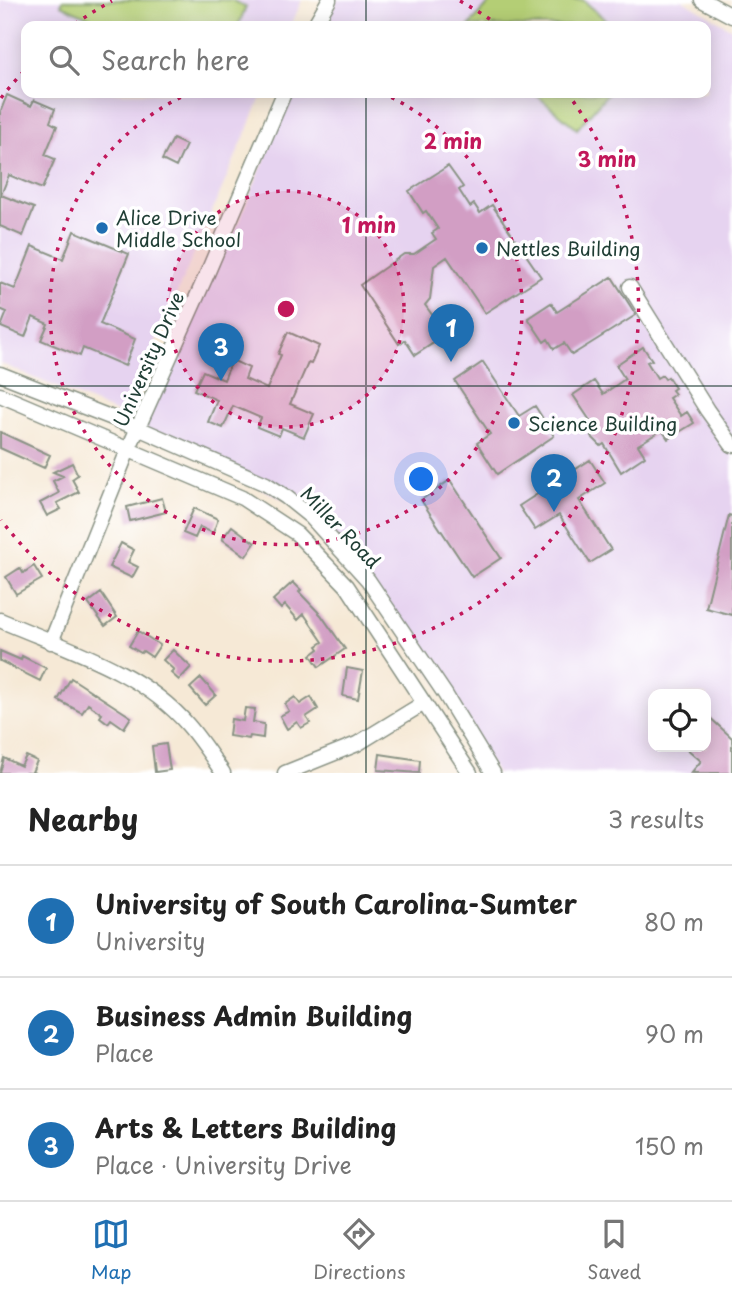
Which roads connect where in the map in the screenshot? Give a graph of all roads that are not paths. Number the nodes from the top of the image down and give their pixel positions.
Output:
1 (329, 0) edge
2 (702, 0) edge
3 (732, 16) edge
4 (317, 21) edge
5 (282, 98) edge
6 (630, 287) dead end
7 (0, 374) edge
8 (0, 395) edge
9 (138, 428) junction
10 (732, 445) edge
11 (128, 450) junction
12 (0, 620) edge
13 (51, 642) junction
14 (424, 703) junction
15 (223, 773) edge
16 (285, 773) edge
17 (470, 773) edge
18 (493, 773) edge

1 - 4 street
2 - 3 street
5 - 9 street, University Drive
6 - 10 street
7 - 9 street, Miller Road
8 - 11 street, Miller Road
9 - 11 street, University Drive
9 - 18 street, Miller Road
11 - 13 street, University Drive
11 - 14 street, Miller Road
12 - 13 street
13 - 15 street
14 - 16 street
14 - 17 street, Miller Road

